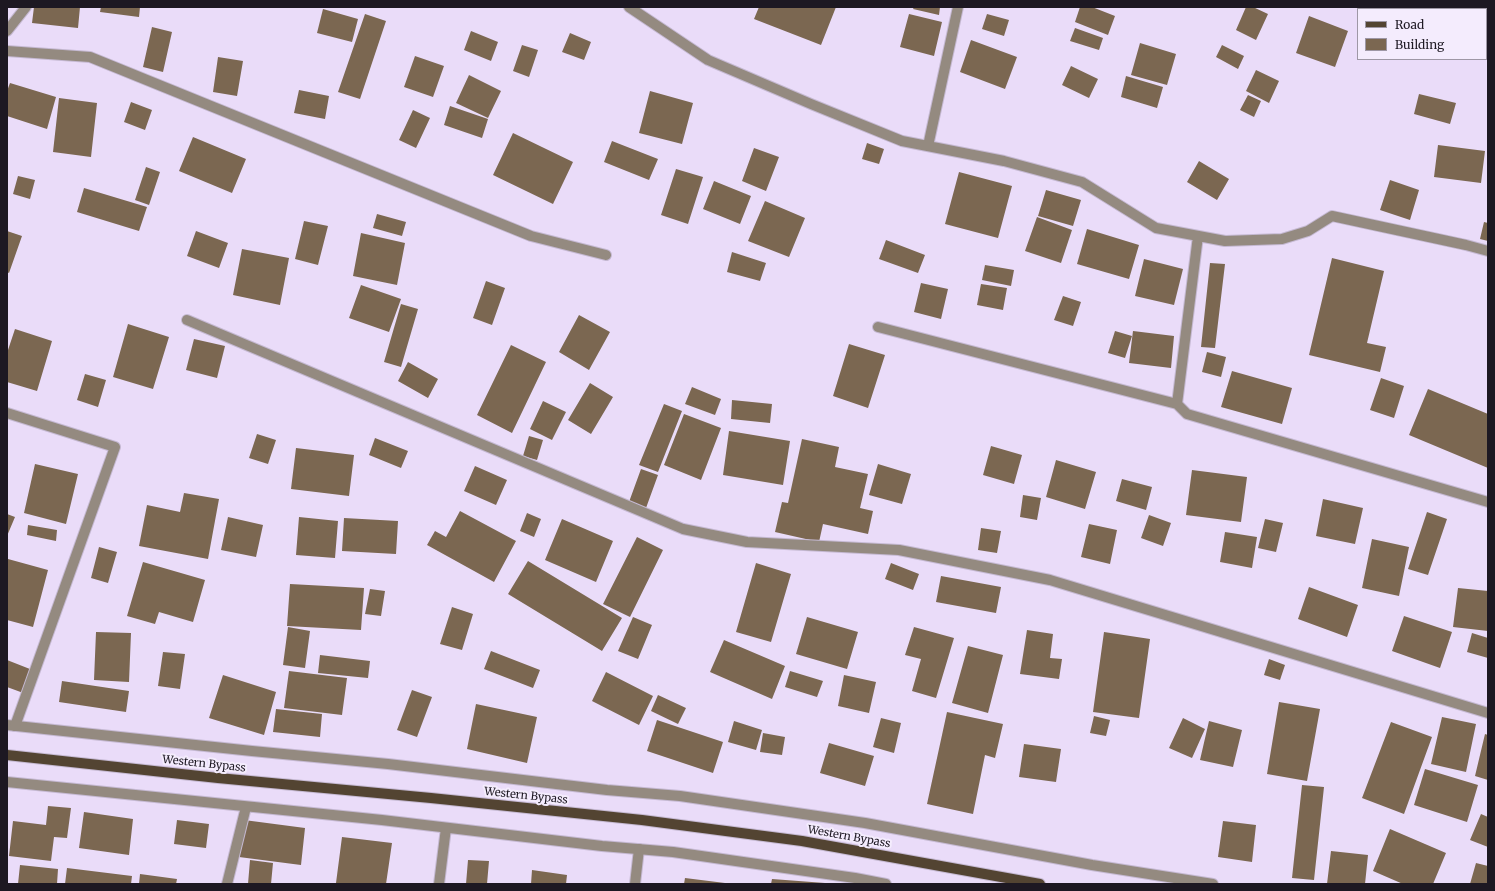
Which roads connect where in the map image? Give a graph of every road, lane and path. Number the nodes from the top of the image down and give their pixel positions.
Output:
1 (26, 7) edge
2 (629, 7) edge
3 (958, 7) edge
4 (7, 31) edge
5 (7, 51) edge
6 (928, 146) junction
7 (1198, 236) junction
8 (1488, 251) edge
9 (606, 255) dead end
10 (187, 320) dead end
11 (878, 327) dead end
12 (1176, 404) junction
13 (7, 413) edge
14 (1488, 502) edge
15 (1488, 713) edge
16 (11, 725) edge
17 (7, 754) edge
18 (7, 782) edge
19 (246, 807) junction
20 (446, 828) junction
21 (639, 849) junction
22 (227, 884) edge
23 (439, 884) edge
24 (635, 884) edge
25 (886, 884) edge
26 (1040, 884) edge
27 (1213, 884) edge

1 - 4 street
2 - 6 street
3 - 6 street
5 - 9 street
6 - 7 street
7 - 8 street
7 - 12 street
10 - 15 street
11 - 12 street
12 - 14 street
13 - 16 street
16 - 27 street
17 - 26 main road, Western Bypass
18 - 19 street
19 - 20 street
19 - 22 street
20 - 21 street
20 - 23 street
21 - 24 street
21 - 25 street

